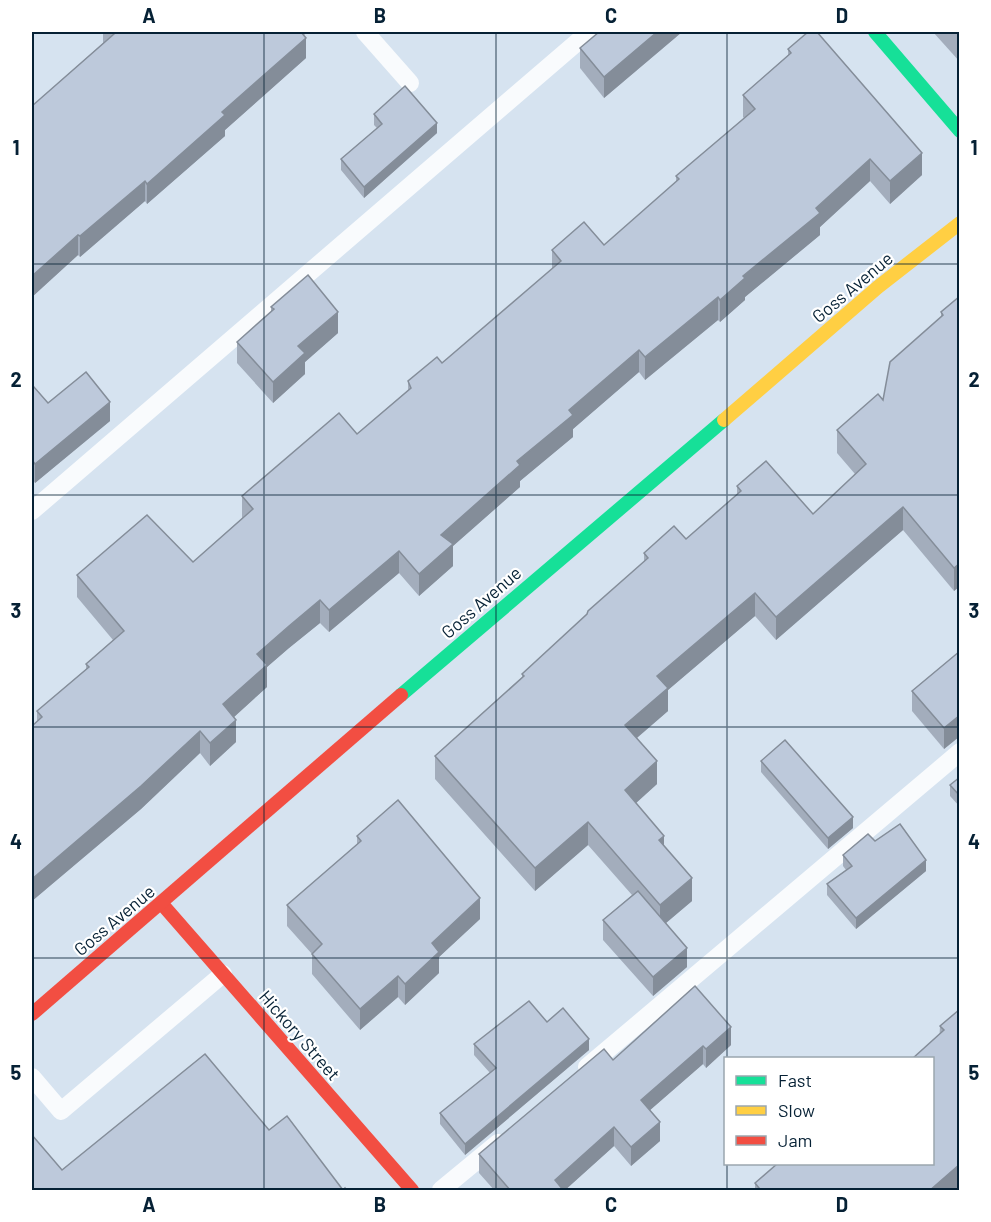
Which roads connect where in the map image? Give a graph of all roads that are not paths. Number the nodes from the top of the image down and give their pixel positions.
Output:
1 (365, 32) edge
2 (588, 32) edge
3 (875, 32) edge
4 (410, 83) dead end
5 (960, 130) edge
6 (960, 223) edge
7 (32, 511) edge
8 (960, 752) edge
9 (162, 904) junction
10 (223, 974) junction
11 (32, 1014) edge
12 (32, 1077) edge
13 (569, 1082) edge
14 (514, 1129) edge
15 (412, 1191) edge
16 (441, 1191) edge

1 - 4 lane
2 - 7 lane
3 - 5 main road
6 - 9 main road, Goss Avenue
8 - 13 lane
9 - 10 main road, Hickory Street
9 - 11 main road, Goss Avenue
10 - 12 lane
10 - 15 main road, Hickory Street
14 - 16 lane

